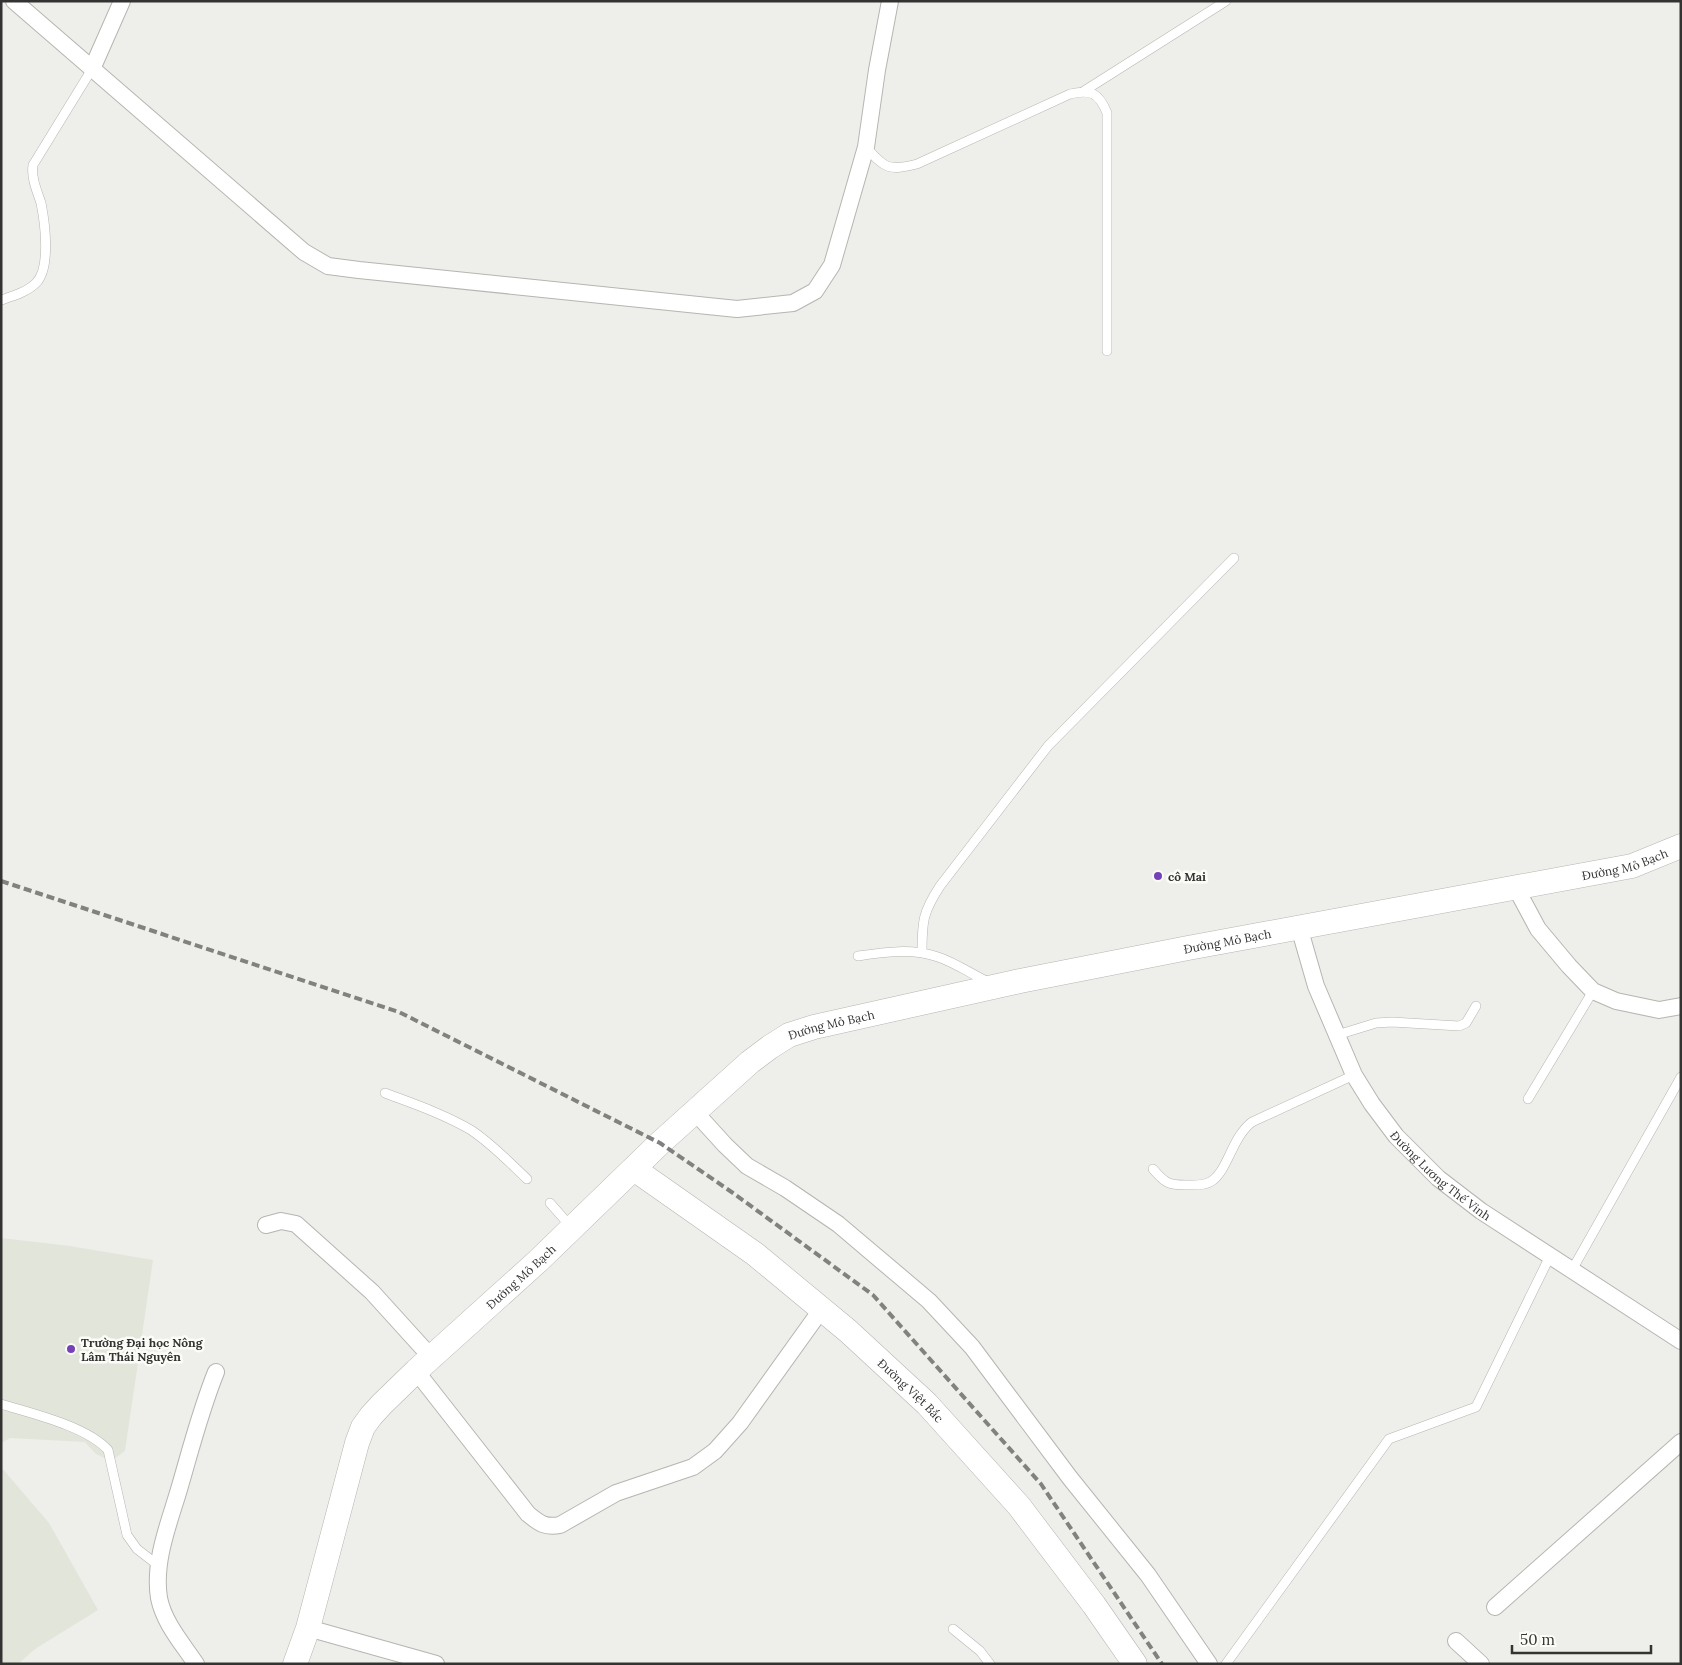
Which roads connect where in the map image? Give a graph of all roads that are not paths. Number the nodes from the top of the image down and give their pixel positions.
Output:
1 (14, 1) edge
2 (122, 1) edge
3 (890, 1) edge
4 (1226, 1) edge
5 (92, 69) junction
6 (1084, 91) junction
7 (866, 147) junction
8 (1, 300) edge
9 (1107, 351) dead end
10 (1234, 558) dead end
11 (1681, 846) edge
12 (1516, 888) junction
13 (1299, 927) junction
14 (922, 952) junction
15 (858, 956) dead end
16 (996, 986) junction
17 (1593, 990) junction
18 (1476, 1006) dead end
19 (1681, 1006) edge
20 (1337, 1035) junction
21 (1354, 1075) junction
22 (1681, 1077) edge
23 (385, 1093) dead end
24 (1528, 1099) dead end
25 (695, 1112) junction
26 (634, 1170) junction
27 (1153, 1170) dead end
28 (527, 1179) dead end
29 (550, 1203) dead end
30 (266, 1225) dead end
31 (572, 1228) junction
32 (1550, 1256) junction
33 (1572, 1270) junction
34 (822, 1310) junction
35 (1681, 1341) edge
36 (424, 1364) junction
37 (216, 1372) dead end
38 (1, 1404) edge
39 (1681, 1442) edge
40 (160, 1566) junction
41 (1495, 1607) dead end
42 (308, 1628) junction
43 (953, 1628) dead end
44 (1456, 1640) dead end
45 (196, 1664) edge
46 (295, 1664) edge
47 (436, 1664) edge
48 (990, 1664) edge
49 (1135, 1664) edge
50 (1209, 1664) edge
51 (1226, 1664) edge
52 (1482, 1664) edge

1 - 5 street
2 - 5 street
3 - 7 street
4 - 6 lane
5 - 7 street
5 - 8 lane
6 - 7 lane
6 - 9 lane
10 - 14 lane
11 - 12 street, Đường Mỏ Bạch
12 - 13 street, Đường Mỏ Bạch
12 - 17 street
13 - 16 street, Đường Mỏ Bạch
13 - 20 street, Đường Lương Thế Vinh
14 - 15 lane
14 - 16 lane
16 - 25 street, Đường Mỏ Bạch
17 - 19 street
17 - 24 lane
18 - 20 lane
20 - 21 street, Đường Lương Thế Vinh
21 - 27 lane
21 - 32 street, Đường Lương Thế Vinh
22 - 33 lane
23 - 28 lane
25 - 26 street, Đường Mỏ Bạch
25 - 50 street
26 - 31 street, Đường Mỏ Bạch
26 - 34 street, Đường Việt Bắc
29 - 31 lane
30 - 36 street
31 - 36 street, Đường Mỏ Bạch
32 - 33 street, Đường Lương Thế Vinh
32 - 51 lane
33 - 35 street, Đường Lương Thế Vinh
34 - 36 street
34 - 49 street, Đường Việt Bắc
36 - 42 street, Đường Mỏ Bạch
37 - 40 street
38 - 40 lane
39 - 41 street
40 - 45 street
42 - 46 street, Đường Mỏ Bạch
42 - 47 street
43 - 48 lane
44 - 52 street

